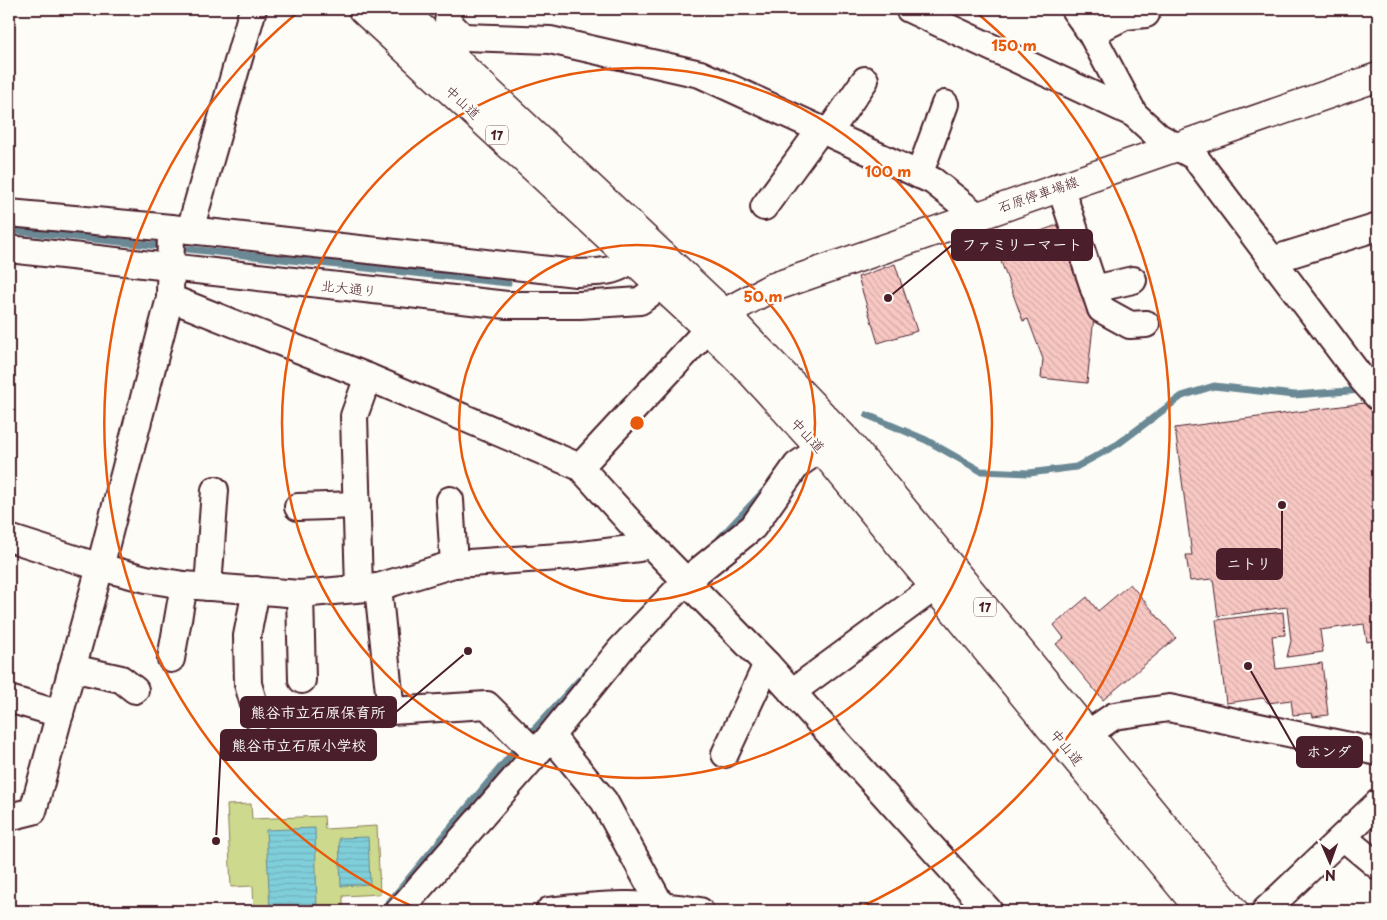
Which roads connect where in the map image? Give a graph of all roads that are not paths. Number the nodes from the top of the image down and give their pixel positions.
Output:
1 (253, 9) edge
2 (362, 9) edge
3 (401, 9) edge
4 (450, 9) edge
5 (909, 9) edge
6 (1074, 9) edge
7 (1146, 14) dead end
8 (1091, 33) junction
9 (455, 46) junction
10 (1378, 77) edge
11 (865, 80) dead end
12 (945, 104) dead end
13 (1134, 114) junction
14 (825, 131) junction
15 (1176, 146) junction
16 (919, 175) junction
17 (1060, 186) junction
18 (764, 207) dead end
19 (976, 215) junction
20 (9, 220) edge
21 (1378, 227) edge
22 (181, 229) junction
23 (9, 249) edge
24 (641, 251) junction
25 (1272, 260) junction
26 (171, 268) junction
27 (668, 277) junction
28 (1133, 280) dead end
29 (1094, 289) junction
30 (170, 298) junction
31 (716, 321) junction
32 (1146, 324) dead end
33 (368, 377) junction
34 (1370, 388) edge
35 (820, 449) junction
36 (580, 467) junction
37 (215, 490) dead end
38 (450, 500) dead end
39 (356, 505) junction
40 (298, 506) dead end
41 (9, 538) edge
42 (647, 541) junction
43 (454, 564) junction
44 (100, 567) junction
45 (681, 575) junction
46 (196, 586) junction
47 (936, 586) junction
48 (368, 587) junction
49 (256, 590) junction
50 (300, 594) junction
51 (171, 659) dead end
52 (767, 664) junction
53 (72, 668) junction
54 (302, 680) dead end
55 (135, 690) dead end
56 (792, 692) junction
57 (9, 699) edge
58 (60, 714) junction
59 (258, 718) dead end
60 (1089, 732) junction
61 (543, 745) junction
62 (1378, 752) edge
63 (725, 754) dead end
64 (1378, 803) edge
65 (21, 814) edge
66 (1343, 836) junction
67 (1378, 866) edge
68 (662, 908) edge
69 (399, 911) edge
70 (549, 911) edge
71 (700, 911) edge
72 (989, 911) edge
73 (1201, 911) edge
74 (1234, 911) edge
75 (1265, 911) edge

1 - 22 street
2 - 24 main road, 中山道 / 17
3 - 9 main road, 中山道 / 17
4 - 9 street
5 - 13 street
6 - 8 street
7 - 8 street
8 - 13 street
9 - 14 street
9 - 24 main road, 中山道 / 17
10 - 15 main road, 石原停車場線
11 - 14 street
12 - 16 street
13 - 15 street
14 - 16 street
14 - 18 street
15 - 17 main road, 石原停車場線
15 - 25 street
16 - 19 street
17 - 19 main road, 石原停車場線
17 - 29 street
19 - 31 main road, 石原停車場線
20 - 22 street
21 - 25 street
22 - 24 street
22 - 26 street
23 - 26 street, 北大通り
24 - 27 main road, 中山道 / 17
25 - 34 street
26 - 27 street, 北大通り
26 - 30 street
27 - 31 main road, 中山道 / 17
28 - 29 street
29 - 32 street
30 - 33 street
30 - 44 street
31 - 35 main road, 中山道 / 17
31 - 36 street
31 - 60 main road, 中山道 / 17
33 - 36 street
33 - 39 street
35 - 45 street
35 - 47 main road, 中山道 / 17
36 - 42 street
37 - 46 street
38 - 43 street
39 - 40 street
39 - 48 street
41 - 44 street
42 - 43 street
42 - 45 street
43 - 48 street
44 - 46 street
44 - 53 street
45 - 52 street
45 - 61 street
46 - 49 street
46 - 51 street
47 - 56 street
47 - 73 main road, 中山道 / 17
48 - 50 street
48 - 61 street
49 - 50 street
49 - 59 street
50 - 54 street
52 - 56 street
52 - 63 street
53 - 55 street
53 - 58 street
56 - 72 street
57 - 58 street
58 - 65 street
60 - 62 street
60 - 74 main road, 中山道 / 17
61 - 68 street
61 - 69 street
64 - 66 street
66 - 67 street
66 - 75 street
68 - 70 street
68 - 71 street

